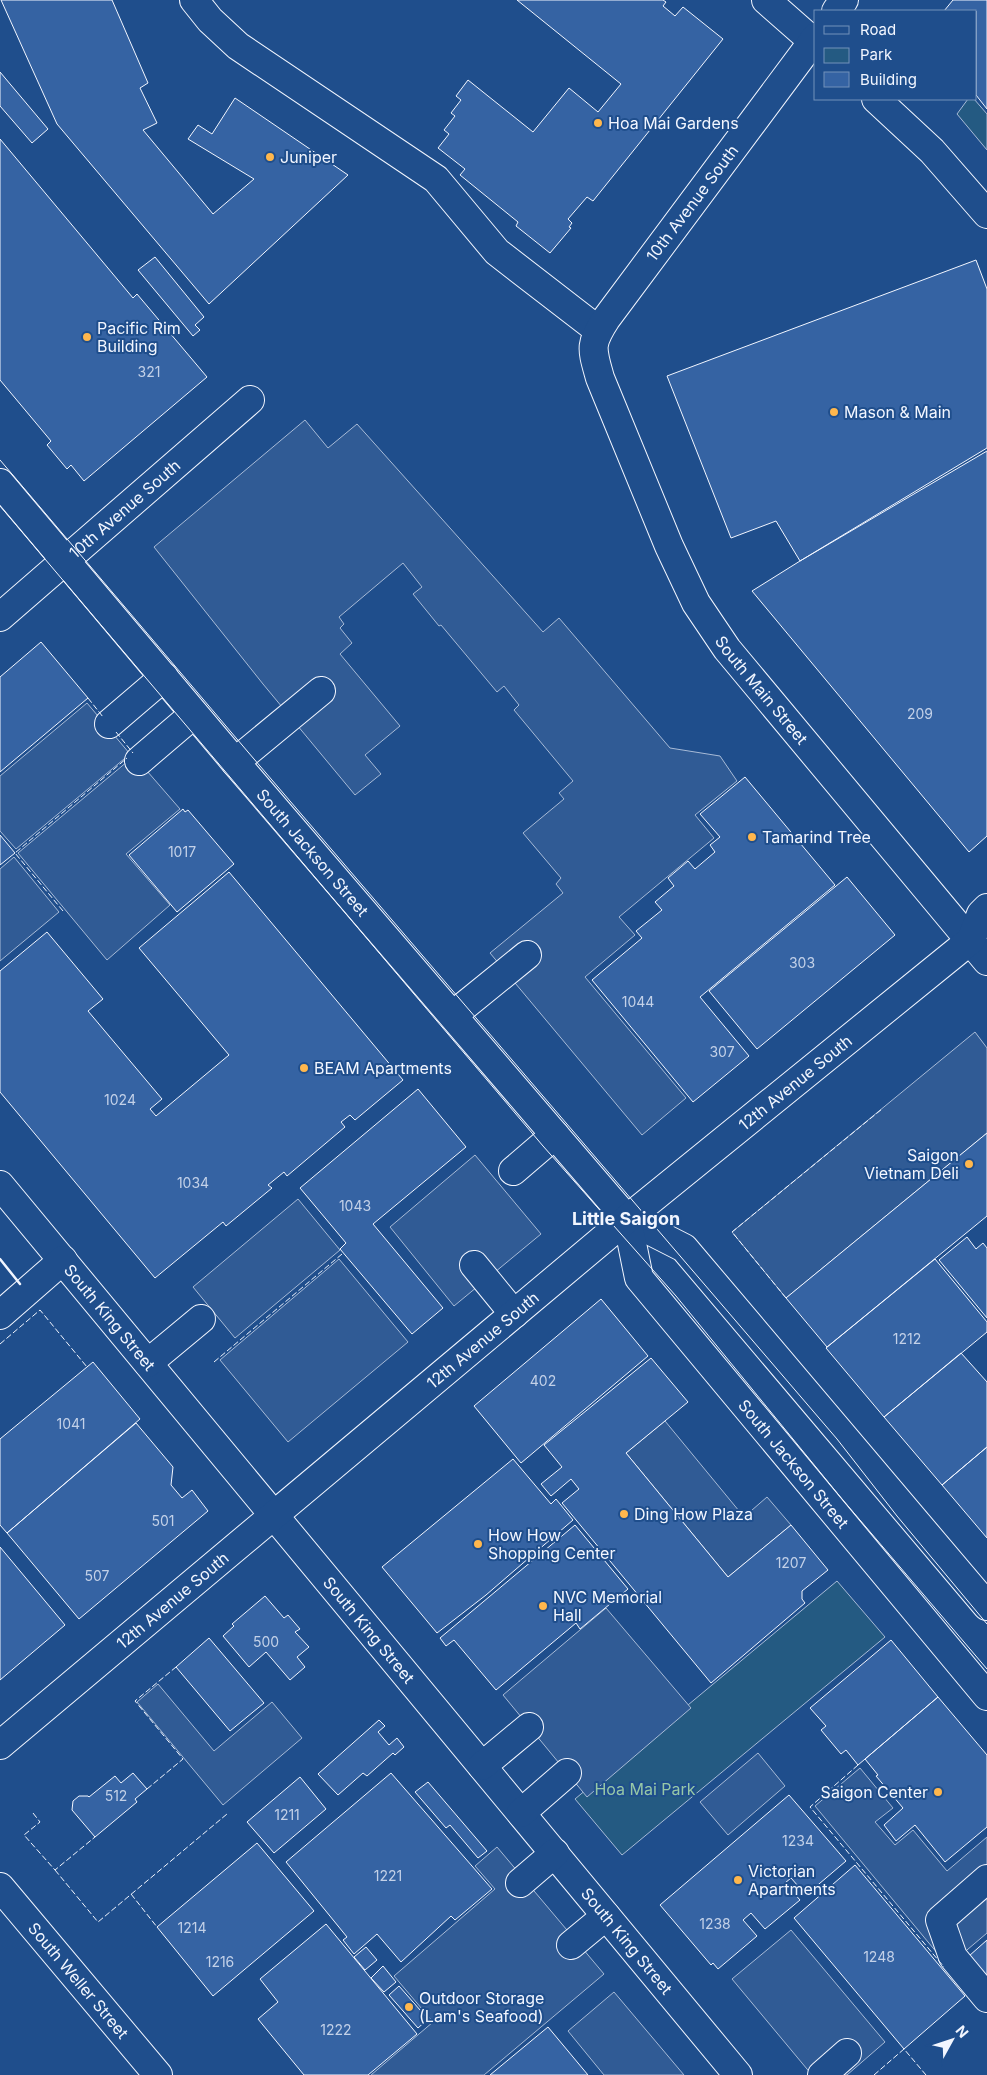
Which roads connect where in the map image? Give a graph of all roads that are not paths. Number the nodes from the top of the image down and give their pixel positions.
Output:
1 (194, 0) edge
2 (766, 0) edge
3 (814, 39) edge
4 (814, 41) edge
5 (877, 100) edge
6 (987, 214) edge
7 (598, 330) junction
8 (600, 378) joint
9 (250, 400) dead end
10 (0, 483) edge
11 (65, 561) junction
12 (0, 617) edge
13 (164, 677) junction
14 (321, 691) dead end
15 (194, 714) junction
16 (109, 724) dead end
17 (139, 761) dead end
18 (235, 762) junction
19 (987, 908) edge
20 (982, 947) edge
21 (527, 955) dead end
22 (454, 1015) junction
23 (555, 1135) junction
24 (513, 1171) dead end
25 (0, 1185) edge
26 (627, 1219) junction
27 (63, 1260) junction
28 (474, 1265) dead end
29 (514, 1314) junction
30 (0, 1315) edge
31 (201, 1319) dead end
32 (148, 1363) junction
33 (274, 1515) junction
34 (987, 1606) edge
35 (987, 1696) edge
36 (529, 1727) dead end
37 (0, 1745) edge
38 (482, 1766) junction
39 (567, 1773) dead end
40 (521, 1813) junction
41 (554, 1853) junction
42 (987, 1879) edge
43 (520, 1882) dead end
44 (0, 1887) edge
45 (606, 1916) junction
46 (571, 1945) dead end
47 (987, 1998) edge
48 (846, 2054) dead end
49 (158, 2075) edge
50 (738, 2075) edge
51 (822, 2075) edge

1 - 7 main road
2 - 3 main road
4 - 7 main road, 10th Avenue South
5 - 6 main road
7 - 8 main road, 10th Avenue South
8 - 20 main road, South Main Street
9 - 11 main road, 10th Avenue South
10 - 11 main road, South Jackson Street
11 - 12 main road, 10th Avenue South
11 - 13 main road, South Jackson Street
13 - 15 main road, South Jackson Street
13 - 16 main road
14 - 18 main road
15 - 17 main road
15 - 18 main road, South Jackson Street
18 - 22 main road, South Jackson Street
19 - 20 main road, 12th Avenue South
20 - 26 main road, 12th Avenue South
21 - 22 main road
22 - 23 main road, South Jackson Street
23 - 24 main road
23 - 26 main road, South Jackson Street
25 - 27 main road, South King Street
26 - 29 main road, 12th Avenue South
26 - 34 main road, South Jackson Street
26 - 35 main road, South Jackson Street
27 - 30 main road
27 - 32 main road, South King Street
28 - 29 main road
29 - 33 main road, 12th Avenue South
31 - 32 main road
32 - 33 main road, South King Street
33 - 37 main road, 12th Avenue South
33 - 38 main road, South King Street
36 - 38 main road
38 - 40 main road, South King Street
39 - 40 main road
40 - 41 main road, South King Street
41 - 43 main road
41 - 45 main road, South King Street
42 - 47 main road
44 - 49 main road, South Weller Street
45 - 46 main road
45 - 50 main road, South King Street
48 - 51 main road

